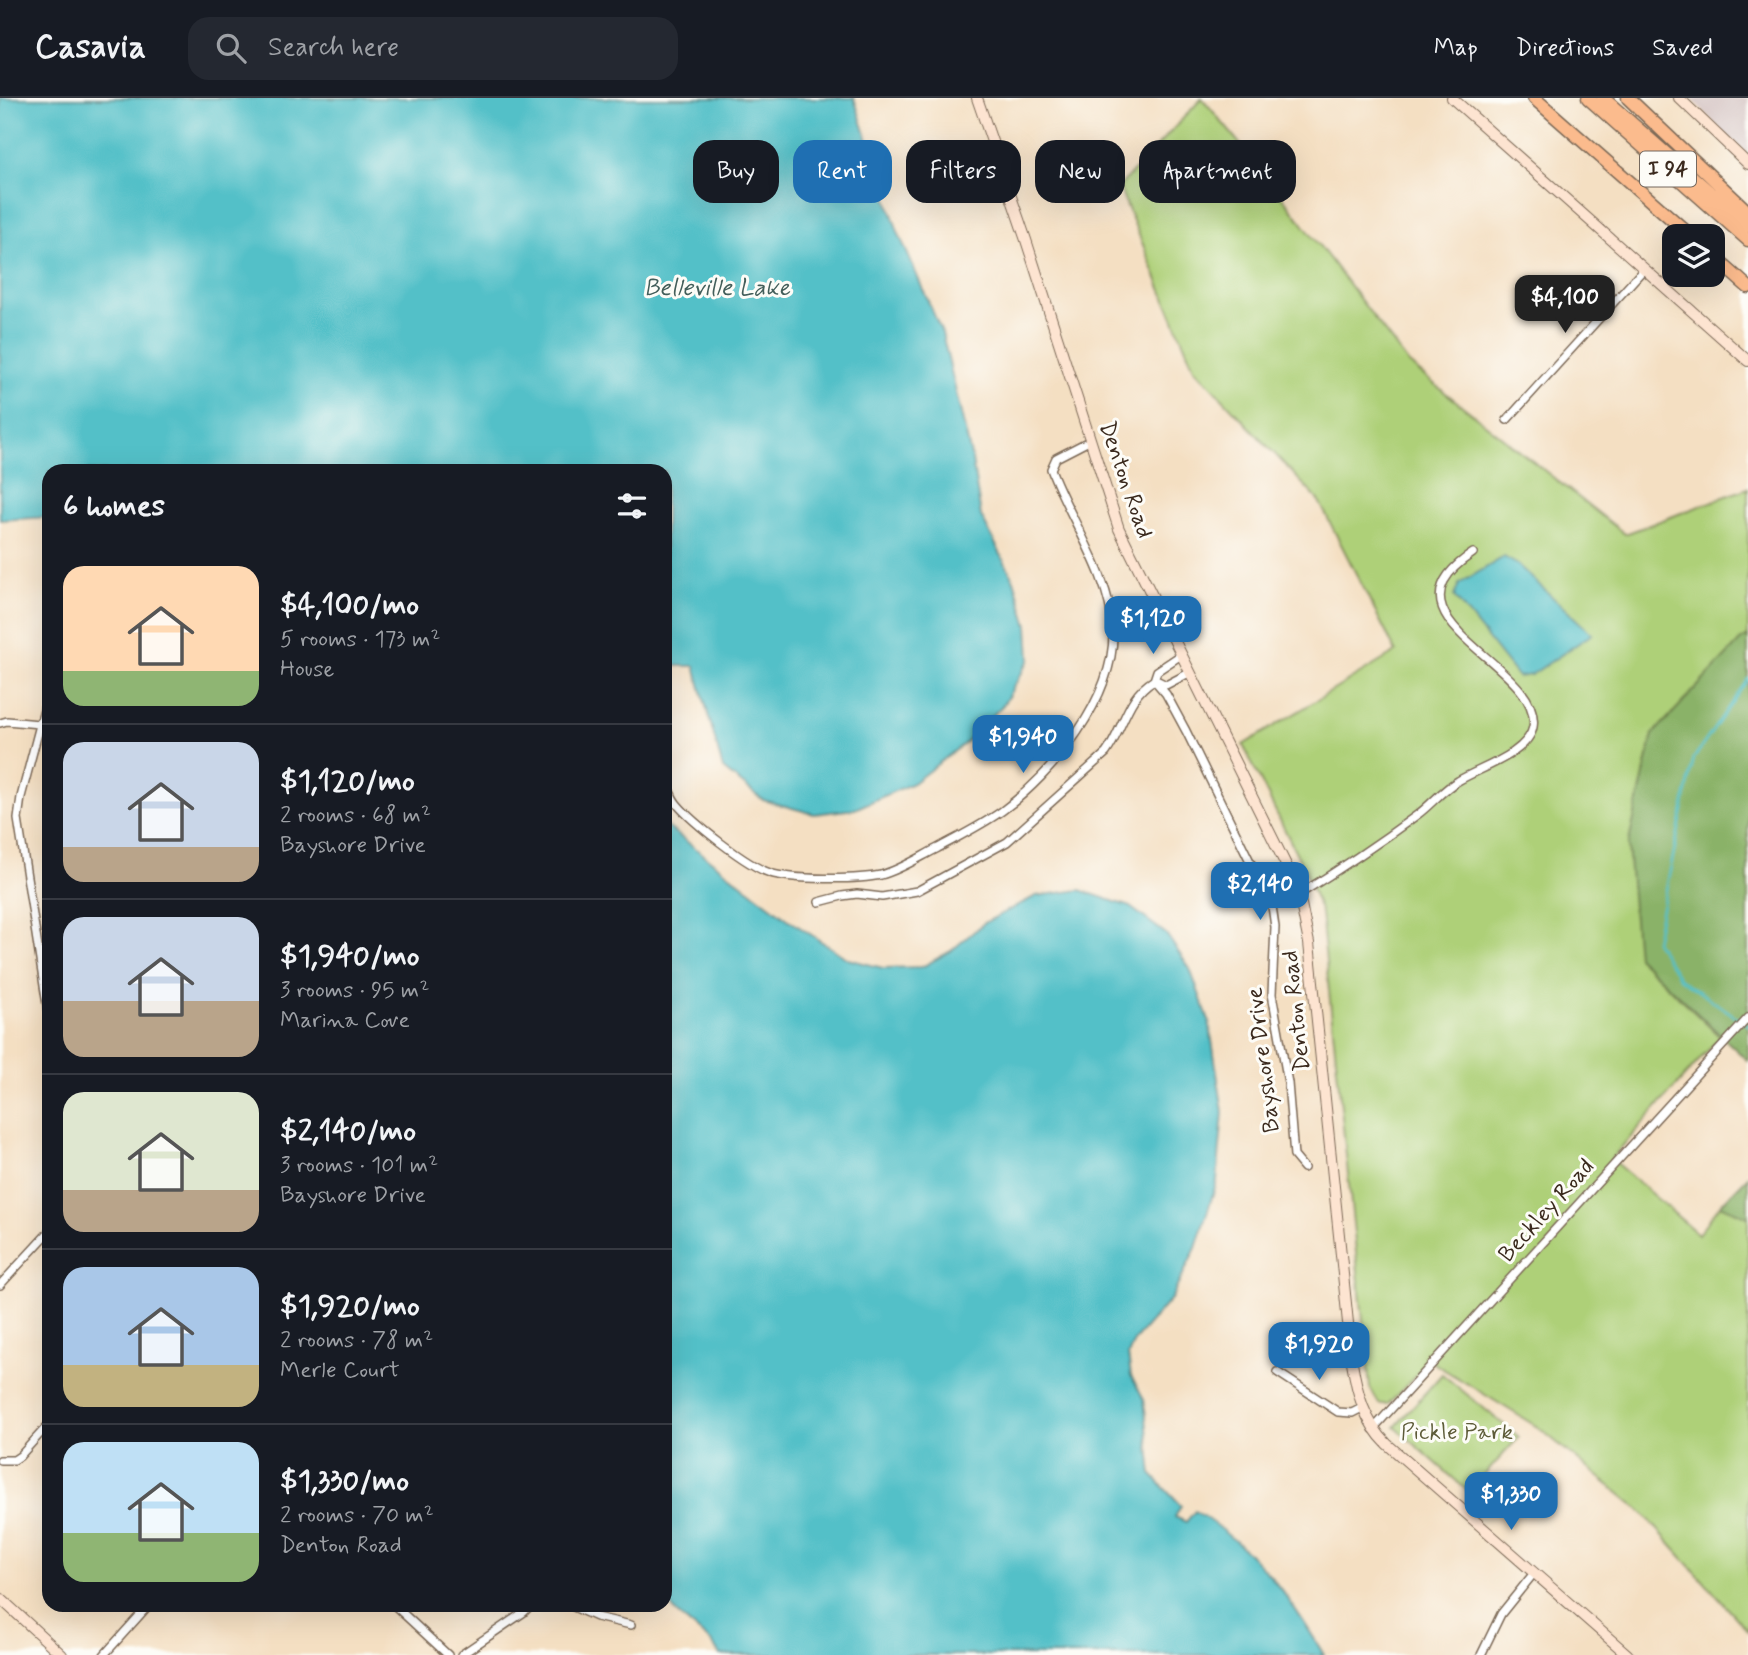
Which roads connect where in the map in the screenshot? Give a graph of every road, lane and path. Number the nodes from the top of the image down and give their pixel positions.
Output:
1 (977, 98) edge
2 (1452, 98) edge
3 (1534, 98) edge
4 (1588, 98) edge
5 (1603, 98) edge
6 (1628, 98) edge
7 (1679, 98) edge
8 (1748, 164) edge
9 (1748, 212) edge
10 (1677, 224) edge
11 (1748, 226) edge
12 (1748, 240) edge
13 (1725, 267) edge
14 (1644, 269) junction
15 (1748, 287) edge
16 (1748, 361) edge
17 (1507, 420) dead end
18 (1089, 441) junction
19 (1473, 553) dead end
20 (1181, 655) junction
21 (1189, 673) junction
22 (1154, 680) junction
23 (42, 714) edge
24 (0, 723) edge
25 (39, 724) junction
26 (672, 795) edge
27 (1298, 895) junction
28 (819, 902) dead end
29 (42, 973) edge
30 (1748, 1018) edge
31 (1304, 1168) dead end
32 (42, 1240) edge
33 (0, 1285) edge
34 (1277, 1372) dead end
35 (1362, 1408) junction
36 (1373, 1429) junction
37 (42, 1432) edge
38 (4, 1460) edge
39 (1534, 1573) junction
40 (0, 1598) edge
41 (143, 1612) edge
42 (401, 1612) edge
43 (524, 1612) edge
44 (585, 1612) edge
45 (631, 1625) dead end
46 (62, 1655) edge
47 (104, 1655) edge
48 (447, 1655) edge
49 (461, 1655) edge
50 (1481, 1655) edge
51 (1628, 1655) edge

1 - 18 street, Denton Road
2 - 14 street
3 - 10 highway, I 94
4 - 12 highway, I 94
5 - 11 highway, I 94
6 - 9 highway
7 - 8 street
13 - 15 highway
14 - 16 street
14 - 17 street
18 - 20 street, Denton Road
18 - 26 street
19 - 27 street
20 - 21 street, Denton Road
20 - 22 street
21 - 22 street
21 - 27 street, Denton Road
22 - 28 street
22 - 31 street, Bayshore Drive
23 - 25 street
24 - 25 street
25 - 29 street
27 - 35 street, Denton Road
30 - 36 street, Beckley Road
32 - 33 street
34 - 35 street
35 - 36 street, Denton Road
36 - 39 street, Denton Road
37 - 38 street
39 - 50 street
39 - 51 street, Denton Road
40 - 46 street
41 - 47 street
42 - 48 street
43 - 49 street
44 - 45 street

